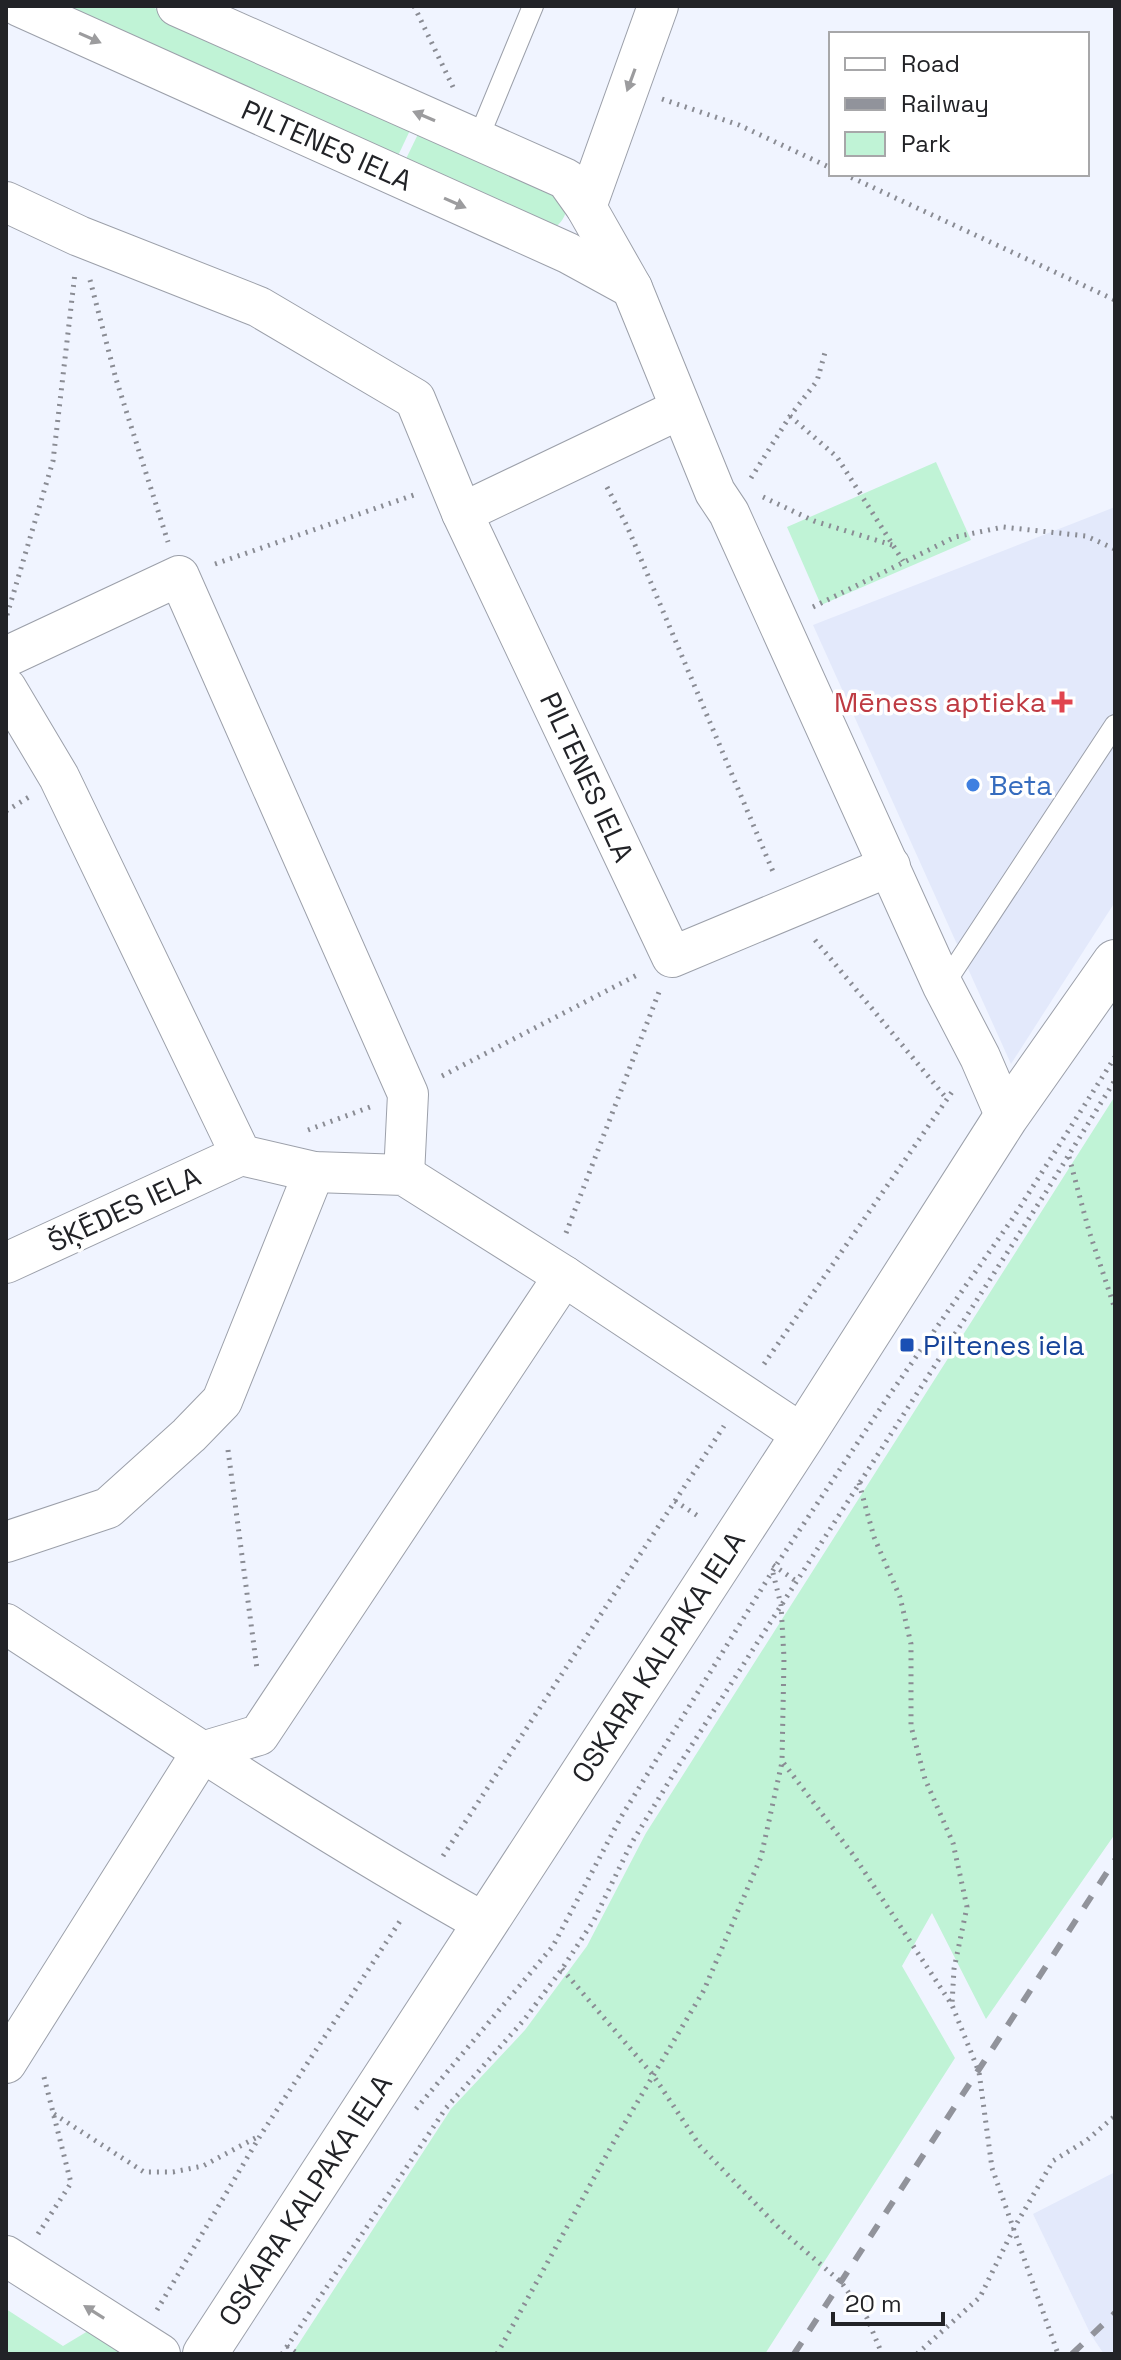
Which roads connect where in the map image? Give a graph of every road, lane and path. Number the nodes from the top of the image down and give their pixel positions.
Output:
1 (19, 6) edge
2 (177, 6) edge
3 (414, 6) edge
4 (533, 6) edge
5 (658, 6) edge
6 (628, 88) junction
7 (478, 139) junction
8 (829, 167) edge
9 (848, 176) edge
10 (6, 202) edge
11 (586, 207) junction
12 (79, 236) junction
13 (632, 288) junction
14 (1115, 300) edge
15 (826, 349) dead end
16 (680, 409) junction
17 (790, 416) junction
18 (589, 453) junction
19 (456, 498) junction
20 (736, 500) junction
21 (892, 545) junction
22 (1115, 549) edge
23 (903, 561) junction
24 (179, 576) junction
25 (6, 617) edge
26 (780, 624) junction
27 (6, 657) edge
28 (6, 688) edge
29 (1115, 725) edge
30 (890, 866) junction
31 (788, 908) junction
32 (672, 957) junction
33 (1115, 962) edge
34 (943, 986) junction
35 (980, 1057) junction
36 (1115, 1057) edge
37 (1115, 1080) edge
38 (408, 1094) junction
39 (947, 1099) junction
40 (1006, 1117) junction
41 (297, 1134) dead end
42 (241, 1155) junction
43 (1069, 1156) junction
44 (314, 1172) junction
45 (404, 1175) junction
46 (6, 1263) edge
47 (564, 1276) junction
48 (1115, 1309) edge
49 (743, 1396) junction
50 (222, 1401) junction
51 (803, 1435) junction
52 (859, 1483) junction
53 (675, 1501) junction
54 (714, 1527) dead end
55 (6, 1542) edge
56 (767, 1562) dead end
57 (774, 1569) junction
58 (796, 1581) junction
59 (781, 1605) junction
60 (6, 1624) edge
61 (290, 1687) junction
62 (202, 1752) junction
63 (782, 1761) junction
64 (422, 1888) junction
65 (486, 1924) junction
66 (562, 1969) junction
67 (952, 2005) junction
68 (31, 2024) junction
69 (6, 2063) edge
70 (653, 2075) junction
71 (53, 2113) junction
72 (411, 2115) dead end
73 (1115, 2116) edge
74 (260, 2136) junction
75 (1014, 2228) junction
76 (21, 2246) edge
77 (287, 2346) junction
78 (149, 2347) edge
79 (205, 2354) edge
80 (282, 2354) edge
81 (298, 2354) edge
82 (497, 2354) edge
83 (882, 2354) edge
84 (917, 2354) edge
85 (1058, 2354) edge

1 -> 13 street, PILTENES IELA
7 -> 2 street
3 - 7 path
4 - 7 lane
5 -> 6 street
6 - 8 path
6 - 11 street
7 - 11 street
9 - 14 path
10 - 12 street, PILTENES IELA
11 - 13 street
12 - 19 street, PILTENES IELA
12 - 24 path
12 - 25 path
13 - 16 street
15 - 17 path
16 - 18 street
16 - 20 street
17 - 20 path
17 - 21 path
18 - 19 street
18 - 31 path
19 - 24 path
19 - 32 street, PILTENES IELA
20 - 21 path
20 - 26 street
21 - 23 path
22 - 23 path
23 - 26 path
24 - 27 street
24 - 38 street
26 - 30 street
28 - 42 street
29 - 34 lane
30 - 31 street
30 - 34 street
31 - 32 street
31 - 39 path
32 - 38 path
32 - 47 path
33 - 40 main road, OSKARA KALPAKA IELA
34 - 35 street
35 - 39 path
35 - 40 street
36 - 57 path
37 - 43 path
38 - 41 path
38 - 45 street
39 - 49 path
40 - 51 main road, OSKARA KALPAKA IELA
42 - 44 street
42 - 46 street, ŠĶĒDES IELA
43 - 48 path
43 - 52 path
44 - 45 street
44 - 50 street
45 - 47 street
47 - 49 street
47 - 61 street
49 - 51 street
49 - 53 path
50 - 55 street
50 - 61 path
51 - 65 main road, OSKARA KALPAKA IELA
52 - 58 path
52 - 67 path
53 - 54 path
53 - 64 path
56 - 57 path
57 - 58 path
57 - 59 path
57 - 72 path
58 - 59 path
59 - 63 path
59 - 66 path
60 - 62 street
61 - 62 street
62 - 64 street
62 - 68 street
63 - 67 path
63 - 70 path
64 - 65 street
64 - 74 path
65 - 79 main road, OSKARA KALPAKA IELA
66 - 70 path
66 - 77 path
67 - 75 path
68 - 69 street
68 - 71 path
70 - 82 path
70 - 83 path
71 - 74 path
71 - 76 path
73 - 75 path
74 - 78 path
75 - 84 path
75 - 85 path
78 -> 76 street
77 - 80 path
77 - 81 path

